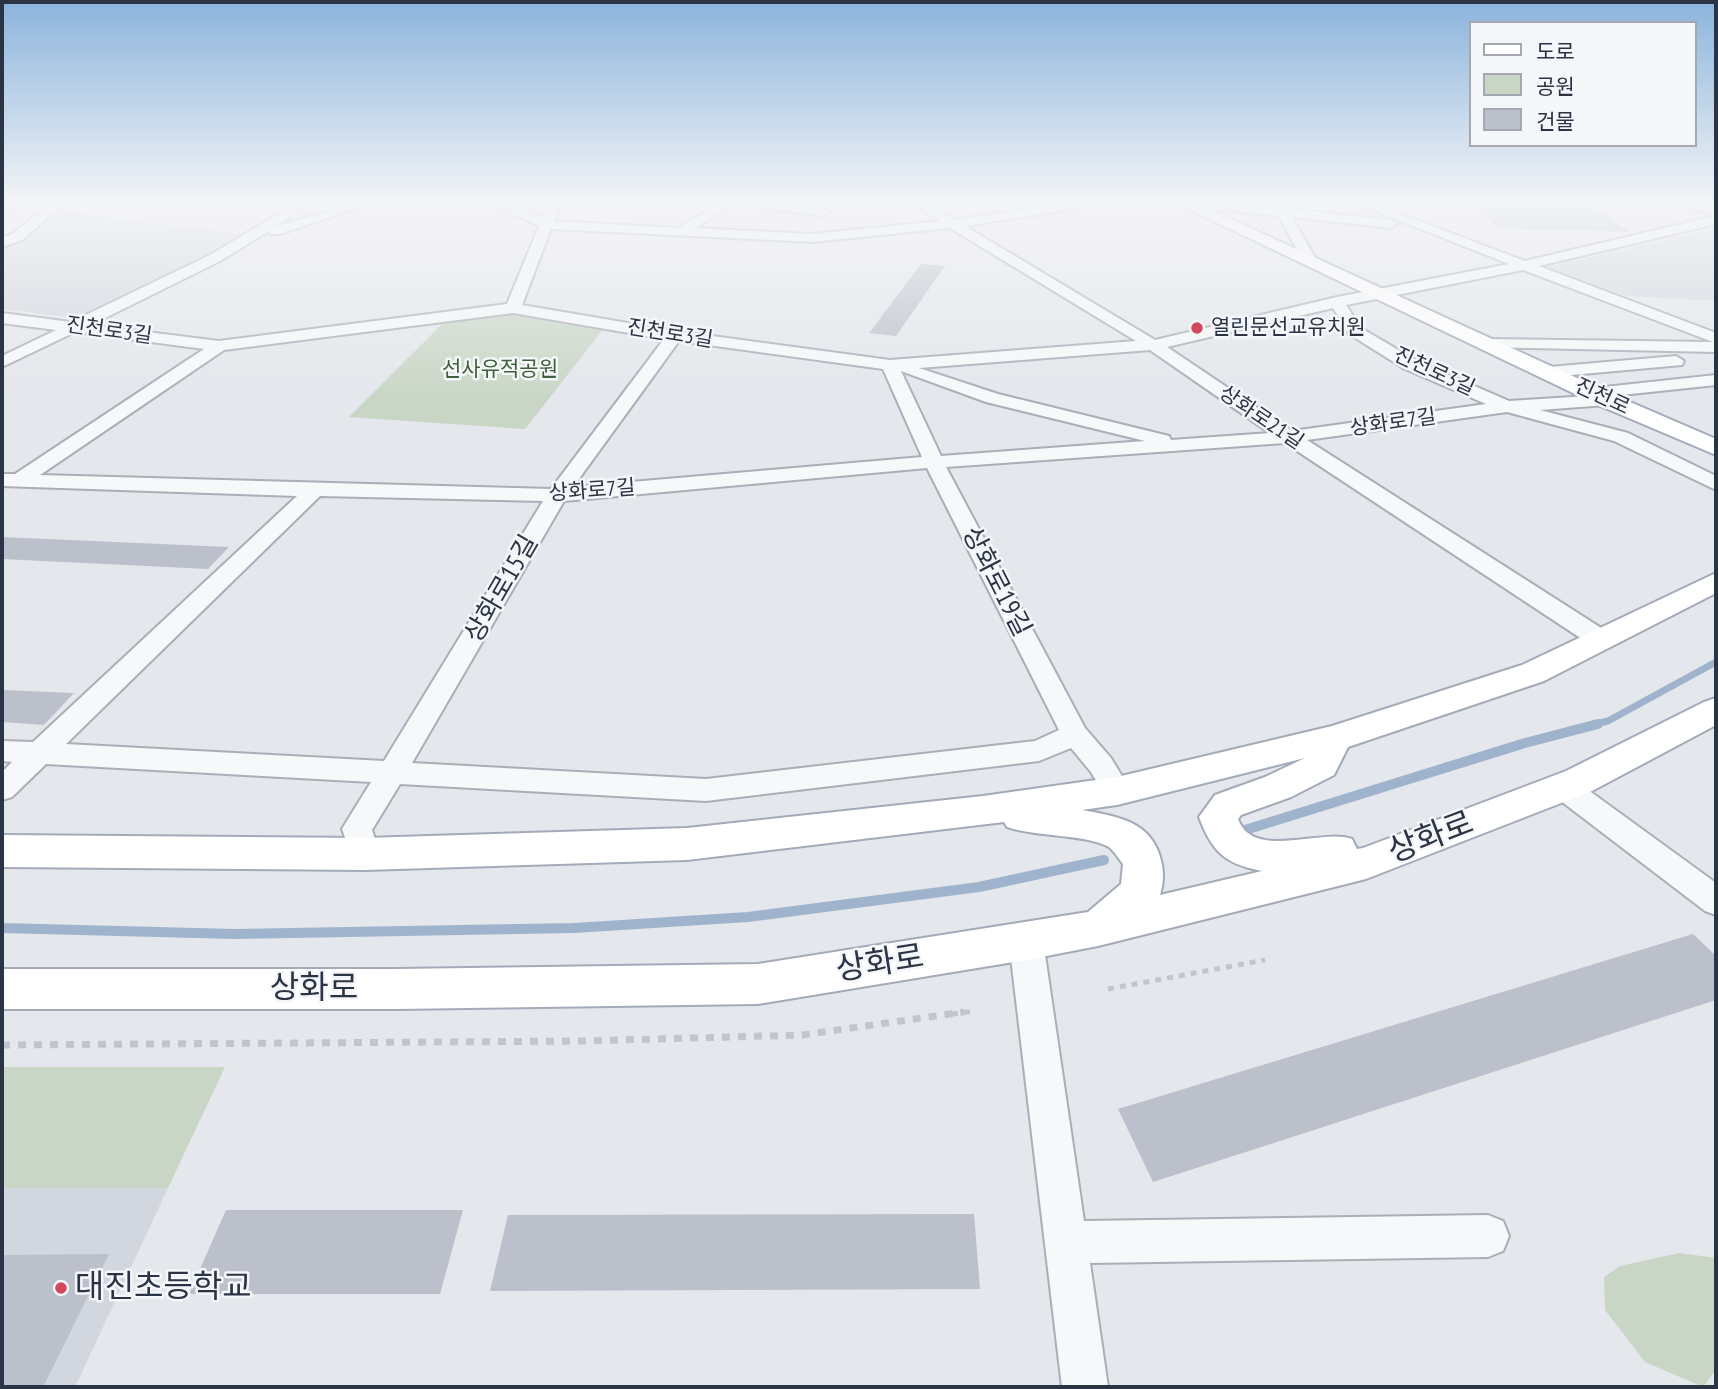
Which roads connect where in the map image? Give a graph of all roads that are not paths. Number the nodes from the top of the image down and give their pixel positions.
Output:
1 (195, 268) edge
2 (529, 268) edge
3 (1026, 268) edge
4 (1324, 268) edge
5 (1510, 268) edge
6 (1532, 268) edge
7 (1378, 293) junction
8 (1337, 302) junction
9 (513, 308) junction
10 (2, 318) edge
11 (77, 327) junction
12 (675, 336) junction
13 (1716, 338) edge
14 (1488, 344) junction
15 (1153, 345) junction
16 (219, 346) junction
17 (1716, 347) edge
18 (1716, 358) edge
19 (2, 362) edge
20 (890, 365) junction
21 (1549, 372) junction
22 (1716, 380) edge
23 (1600, 396) junction
24 (1507, 407) junction
25 (1289, 437) junction
26 (1180, 445) junction
27 (1716, 448) edge
28 (934, 462) junction
29 (11, 480) edge
30 (1716, 484) edge
31 (315, 490) junction
32 (2, 492) edge
33 (556, 495) junction
34 (1716, 582) edge
35 (1600, 639) junction
36 (1716, 710) edge
37 (1075, 734) junction
38 (1335, 738) junction
39 (2, 751) edge
40 (41, 754) junction
41 (393, 771) junction
42 (1563, 787) junction
43 (2, 789) edge
44 (1117, 791) junction
45 (983, 811) junction
46 (1465, 825) junction
47 (2, 851) edge
48 (365, 854) junction
49 (1716, 901) edge
50 (1098, 928) junction
51 (1026, 941) junction
52 (2, 989) edge
53 (1488, 1236) dead end
54 (1064, 1242) junction
55 (1085, 1387) edge

1 - 11 street
2 - 9 street
3 - 15 street, 상화로21길
4 - 7 main road, 진천로
5 - 7 street
6 - 13 street
7 - 8 street, 진천로3길
7 - 14 main road, 진천로
8 - 15 street, 진천로3길
8 - 24 street, 진천로3길
9 - 12 street, 진천로3길
9 - 16 street, 진천로3길
10 - 11 street, 진천로3길
11 - 16 street, 진천로3길
11 - 19 street
12 - 20 street, 진천로3길
12 - 33 street, 상화로15길
14 - 17 street, 진천로
14 - 21 main road, 진천로
15 - 20 street, 진천로3길
15 - 25 street, 상화로21길
16 - 29 street
18 - 21 street
20 - 26 street, 상화로7길
20 - 28 street, 상화로19길
21 - 23 main road, 진천로
22 - 23 street, 상화로7길
23 - 24 street, 상화로7길
23 - 27 main road, 진천로
24 - 25 street, 상화로7길
24 - 30 street
25 - 26 street, 상화로7길
25 - 35 street, 상화로21길
26 - 28 street, 상화로7길
28 - 33 street, 상화로7길
28 - 37 street, 상화로19길
29 - 31 street, 상화로7길
29 - 32 street
31 - 33 street, 상화로7길
31 - 40 street
33 - 41 street, 상화로15길
34 - 35 main road
35 - 38 main road
36 - 42 main road, 상화로
37 - 41 street
37 - 44 street, 상화로19길
38 - 44 main road
38 - 46 main road
39 - 40 street
40 - 41 street
40 - 43 street
41 - 48 street, 상화로15길
42 - 46 main road, 상화로
42 - 49 street
44 - 45 main road
45 - 48 main road
45 - 50 main road
46 - 50 main road, 상화로
47 - 48 main road
50 - 51 main road, 상화로
51 - 52 main road, 상화로
51 - 54 street
53 - 54 street
54 - 55 street

